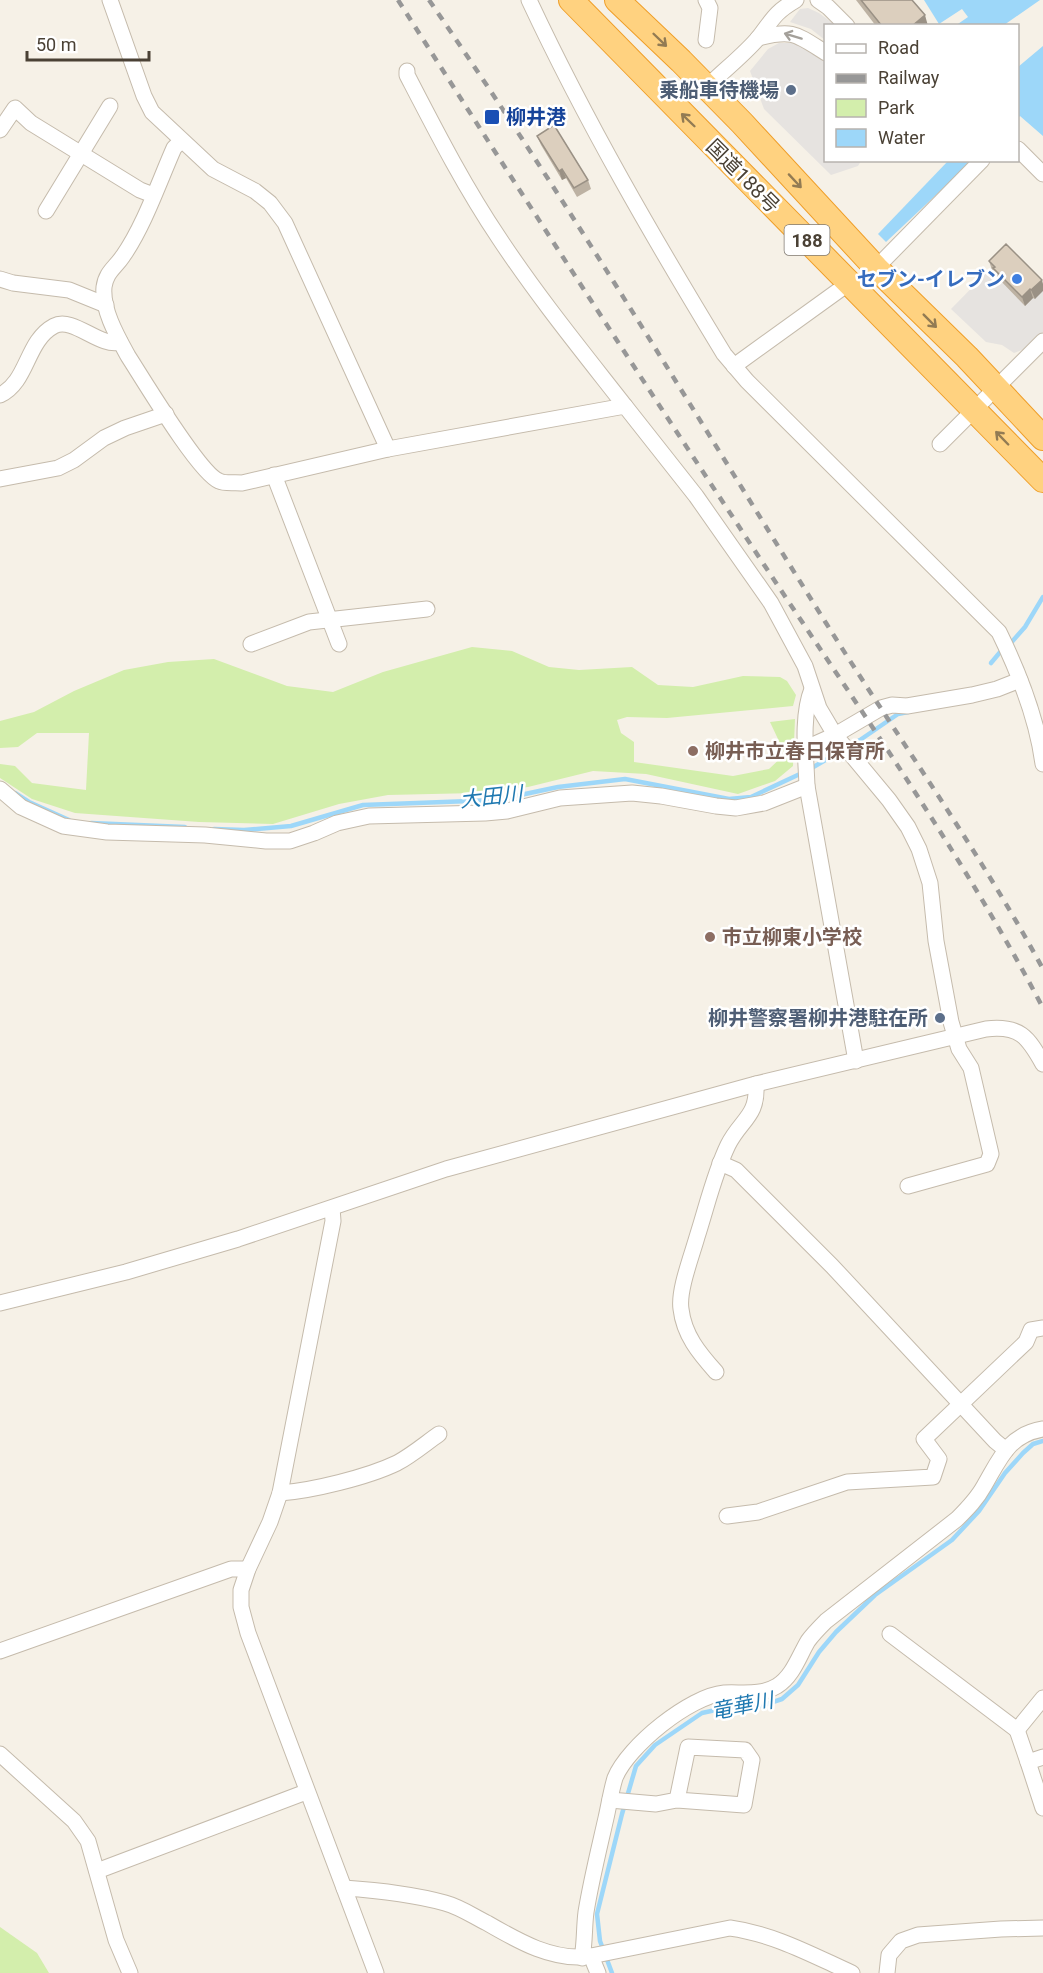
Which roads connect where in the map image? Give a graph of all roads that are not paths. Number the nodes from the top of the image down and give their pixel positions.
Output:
1 (110, 0) edge
2 (529, 0) edge
3 (571, 0) edge
4 (617, 0) edge
5 (706, 0) edge
6 (796, 0) edge
7 (818, 0) edge
8 (845, 24) edge
9 (758, 38) junction
10 (706, 40) dead end
11 (824, 52) edge
12 (407, 71) dead end
13 (707, 87) junction
14 (110, 106) dead end
15 (0, 130) edge
16 (181, 141) junction
17 (1019, 151) edge
18 (81, 153) junction
19 (980, 162) edge
20 (1043, 174) edge
21 (153, 195) junction
22 (46, 211) dead end
23 (876, 268) junction
24 (0, 279) edge
25 (849, 283) junction
26 (106, 304) junction
27 (1043, 341) edge
28 (120, 342) junction
29 (734, 366) junction
30 (996, 388) junction
31 (0, 395) edge
32 (625, 406) junction
33 (975, 409) junction
34 (166, 414) junction
35 (1043, 438) edge
36 (940, 444) dead end
37 (388, 449) junction
38 (274, 475) junction
39 (0, 479) edge
40 (1043, 480) edge
41 (427, 609) dead end
42 (329, 619) junction
43 (251, 644) dead end
44 (339, 644) dead end
45 (1020, 680) junction
46 (812, 688) junction
47 (834, 735) junction
48 (806, 748) junction
49 (1043, 764) edge
50 (806, 776) junction
51 (0, 789) edge
52 (956, 1038) junction
53 (856, 1061) junction
54 (1043, 1064) edge
55 (756, 1084) junction
56 (720, 1163) junction
57 (908, 1186) dead end
58 (332, 1208) junction
59 (0, 1303) edge
60 (1043, 1328) edge
61 (716, 1372) dead end
62 (960, 1404) junction
63 (1043, 1429) edge
64 (439, 1434) dead end
65 (1006, 1450) junction
66 (280, 1493) junction
67 (727, 1516) dead end
68 (248, 1569) junction
69 (890, 1634) dead end
70 (0, 1652) edge
71 (1043, 1698) edge
72 (1017, 1730) junction
73 (0, 1755) edge
74 (1043, 1757) edge
75 (1028, 1762) junction
76 (306, 1792) junction
77 (610, 1800) junction
78 (677, 1800) junction
79 (1042, 1803) edge
80 (97, 1871) junction
81 (344, 1888) junction
82 (1043, 1928) edge
83 (595, 1955) junction
84 (130, 1973) edge
85 (376, 1973) edge
86 (598, 1973) edge
87 (852, 1973) edge
88 (887, 1973) edge

1 - 16 street
2 - 29 street
25 -> 3 highway, 国道188号 / 188
4 -> 13 highway, 国道188号 / 188
5 - 10 street
6 - 9 street
7 - 8 street
11 -> 9 street
9 - 13 street
12 - 32 street
13 -> 23 highway, 国道188号 / 188
14 - 18 street
15 - 18 street
16 - 21 street
16 - 37 street
17 - 20 street
18 - 21 street
18 - 22 street
19 - 23 street
21 - 26 street
23 -> 30 highway, 国道188号 / 188
24 - 26 street
25 - 29 street
25 - 33 highway, 国道188号 / 188
26 - 28 street
27 - 30 street
28 - 31 street
28 - 34 street
29 - 45 street
30 - 33 street
30 - 35 highway, 国道188号 / 188
32 - 37 street
32 - 46 street
33 - 36 street
40 -> 33 highway, 国道188号 / 188
34 - 38 street
34 - 39 street
37 - 38 street
38 - 42 street
41 - 42 street
42 - 43 street
42 - 44 street
45 - 47 street
45 - 49 street
46 - 47 street
46 - 48 street
47 - 48 street
47 - 52 street
48 - 50 street
50 - 51 street
50 - 53 street
52 - 53 street
52 - 54 street
52 - 57 street
53 - 55 street
55 - 56 street
55 - 58 street
56 - 61 street
56 - 62 street
58 - 59 street
58 - 66 street
60 - 62 street
62 - 65 street
62 - 67 street
63 - 65 street
64 - 66 street
65 - 77 street
66 - 68 street
68 - 70 street
68 - 76 street
69 - 72 street
71 - 72 street
72 - 75 street
73 - 80 street
74 - 75 street
75 - 79 street
76 - 80 street
76 - 81 street
77 - 78 street
77 - 83 street
78 - 78 street
80 - 84 street
81 - 83 street
81 - 85 street
82 - 88 street
83 - 86 street
83 - 87 street

